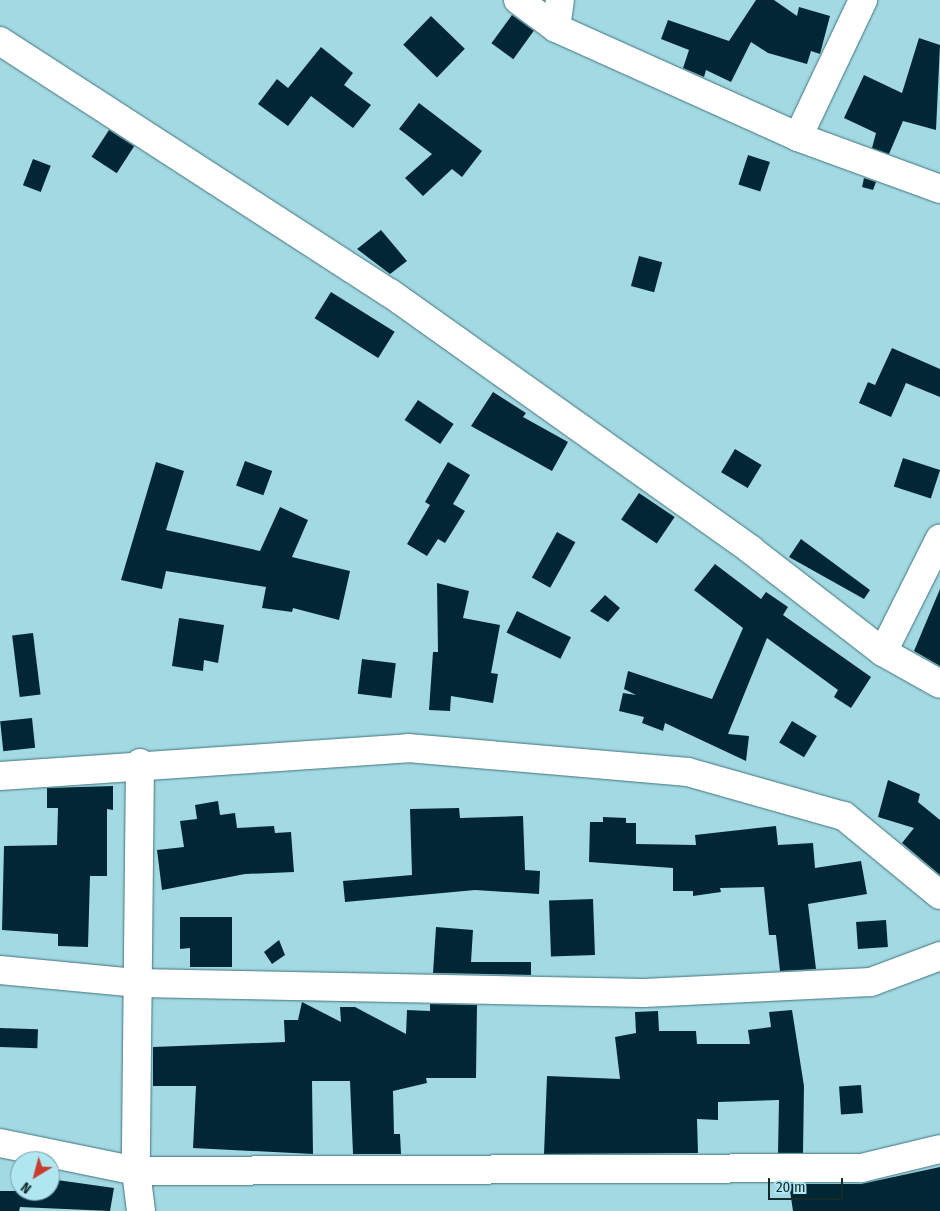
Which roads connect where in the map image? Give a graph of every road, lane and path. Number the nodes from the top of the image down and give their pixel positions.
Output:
1 (518, 0) edge
2 (560, 0) edge
3 (863, 0) edge
4 (556, 28) junction
5 (0, 41) edge
6 (798, 137) junction
7 (940, 189) edge
8 (940, 538) edge
9 (883, 652) junction
10 (940, 684) edge
11 (140, 763) junction
12 (0, 776) edge
13 (940, 895) edge
14 (940, 956) edge
15 (0, 970) edge
16 (138, 983) junction
17 (0, 1142) edge
18 (940, 1149) edge
19 (136, 1171) junction
20 (141, 1211) edge

1 - 4 street
2 - 4 street
3 - 6 street
4 - 6 street
5 - 9 street
6 - 7 street
8 - 9 street
9 - 10 street
11 - 12 street
11 - 13 street
11 - 16 street
14 - 16 street
15 - 16 street
16 - 19 street
17 - 19 street
18 - 19 street
19 - 20 street

